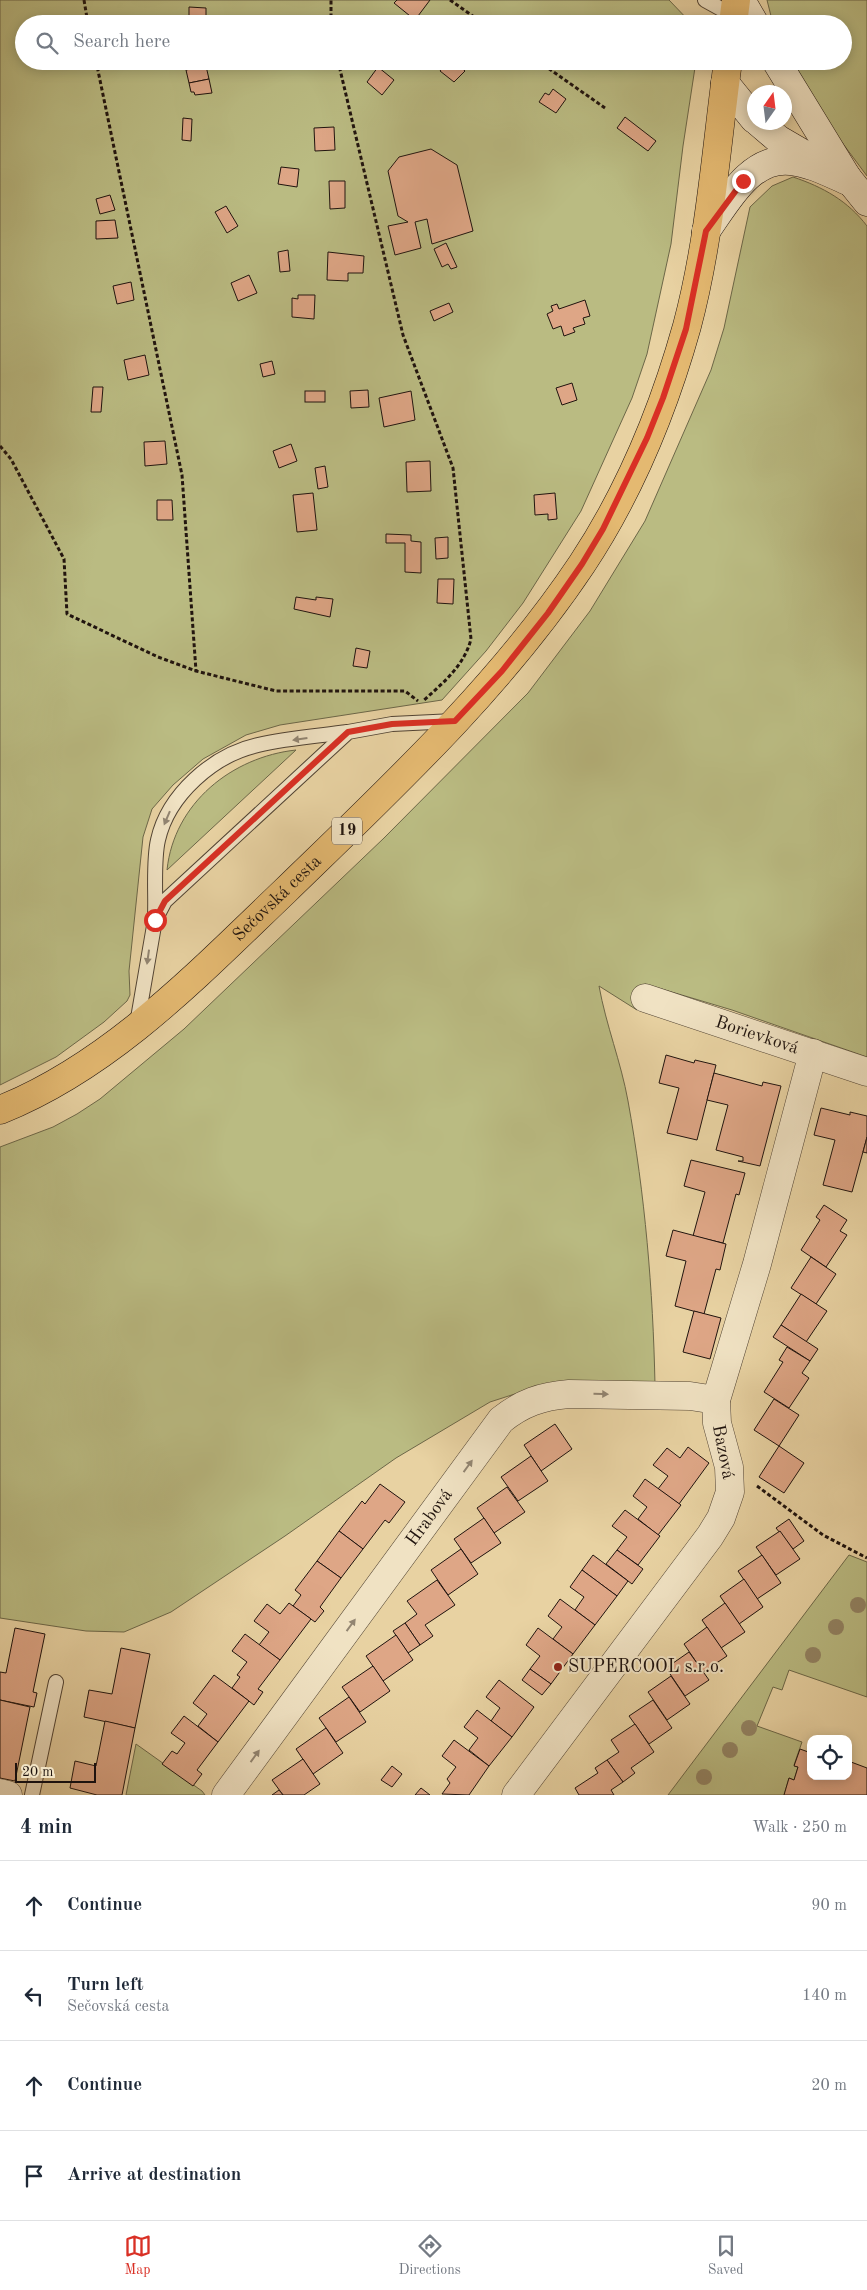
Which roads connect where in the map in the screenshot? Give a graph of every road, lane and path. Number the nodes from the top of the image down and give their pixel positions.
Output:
1 (84, 0) edge
2 (331, 0) edge
3 (450, 0) edge
4 (705, 0) edge
5 (740, 13) edge
6 (86, 15) edge
7 (330, 15) edge
8 (471, 15) edge
9 (98, 70) edge
10 (340, 70) edge
11 (551, 70) edge
12 (782, 70) edge
13 (737, 97) edge
14 (605, 108) dead end
15 (792, 113) edge
16 (767, 130) edge
17 (850, 182) junction
18 (867, 202) edge
19 (706, 231) junction
20 (0, 446) edge
21 (196, 671) junction
22 (455, 721) junction
23 (348, 732) junction
24 (155, 920) junction
25 (646, 998) dead end
26 (136, 1027) junction
27 (812, 1053) junction
28 (867, 1072) edge
29 (0, 1110) edge
30 (716, 1400) junction
31 (755, 1484) dead end
32 (867, 1558) edge
33 (56, 1682) dead end
34 (0, 1793) edge
35 (8, 1795) edge
36 (32, 1795) edge
37 (226, 1795) edge
38 (516, 1795) edge

1 - 6 path
2 - 7 path
3 - 8 path
4 - 5 lane
9 - 21 path
10 - 21 path
11 - 14 path
12 - 17 street
13 - 19 main road, Sečovská cesta / 19
15 - 17 street
16 - 17 street
17 - 18 street
17 - 19 street
19 - 22 main road, Sečovská cesta / 19
20 - 21 path
22 - 23 lane
22 - 26 main road, Sečovská cesta / 19
23 - 24 lane
23 -> 24 lane
24 -> 26 lane
25 - 27 street, Borievková
26 - 29 main road, Sečovská cesta / 19
27 - 28 street, Borievková
27 - 30 street, Bazová
37 -> 30 street, Hrabová
30 - 38 street, Bazová
31 - 32 path
33 - 36 lane
34 - 35 street

